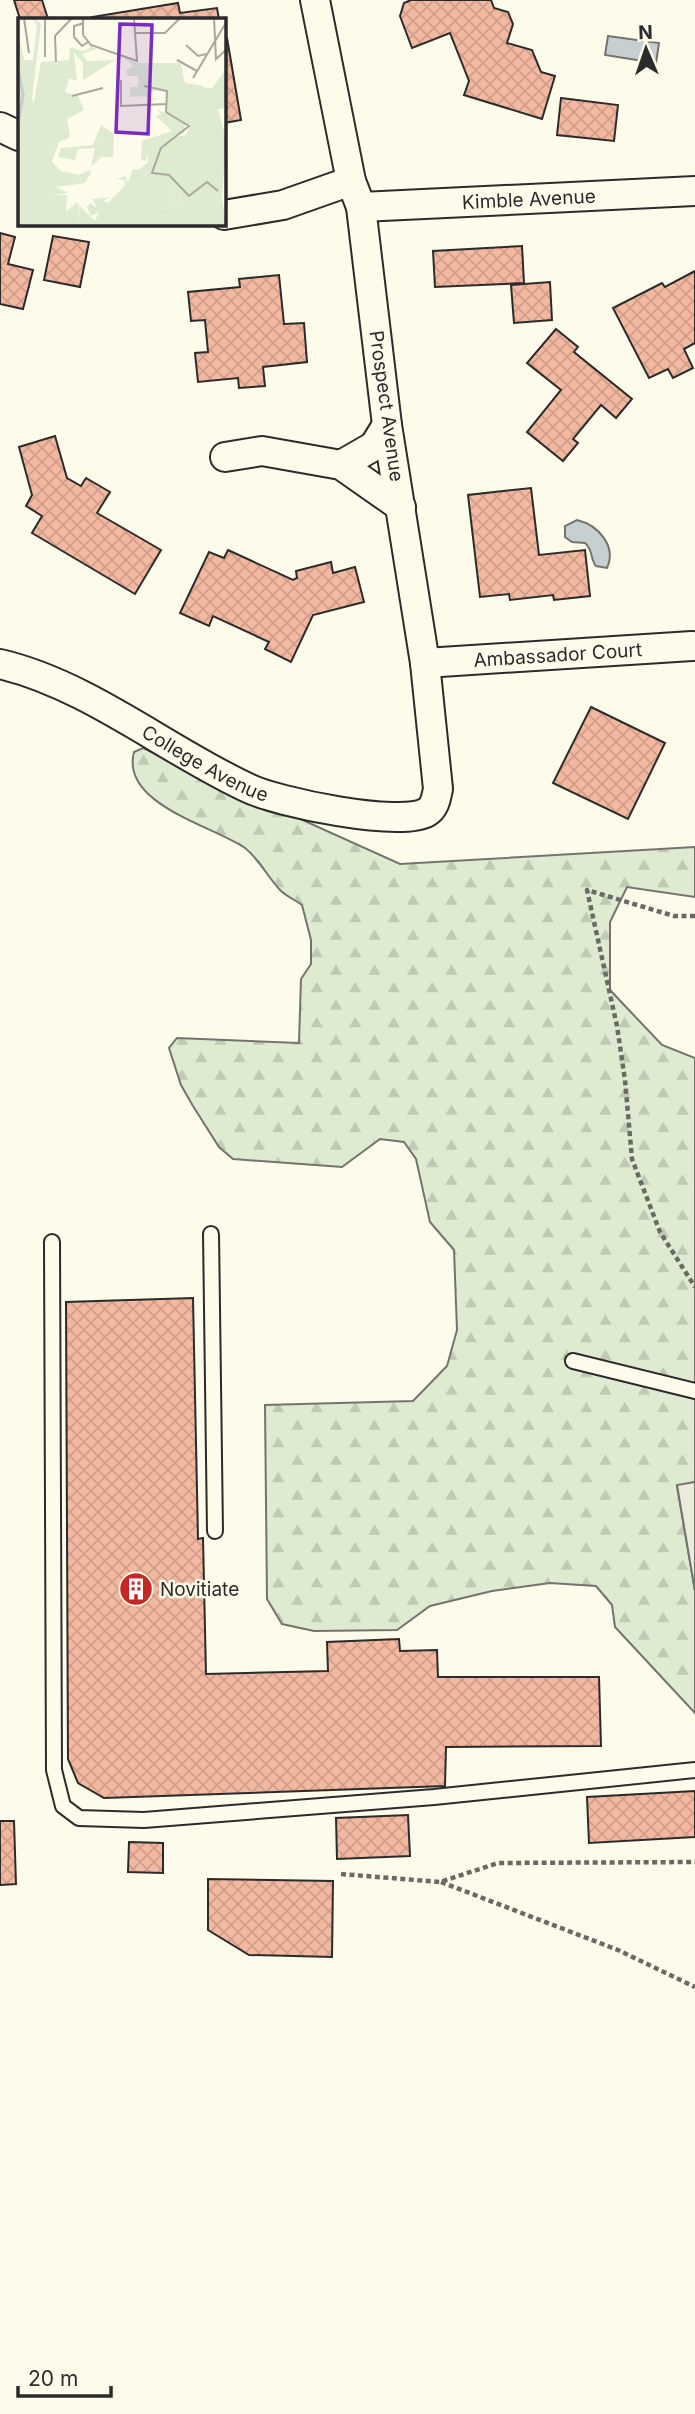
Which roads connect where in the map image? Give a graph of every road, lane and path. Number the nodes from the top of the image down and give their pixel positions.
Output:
1 (315, 0) edge
2 (0, 127) edge
3 (18, 136) edge
4 (695, 191) edge
5 (356, 194) junction
6 (226, 215) edge
7 (387, 425) junction
8 (225, 457) dead end
9 (341, 465) junction
10 (401, 507) junction
11 (692, 646) dead end
12 (425, 663) junction
13 (0, 664) edge
14 (426, 813) joint
15 (695, 916) edge
16 (211, 1234) dead end
17 (52, 1242) dead end
18 (695, 1287) edge
19 (573, 1361) dead end
20 (695, 1391) edge
21 (215, 1531) dead end
22 (695, 1770) edge
23 (695, 1862) edge
24 (341, 1874) dead end
25 (440, 1882) junction
26 (695, 1987) edge

1 - 5 street, Prospect Avenue
2 - 3 street
4 - 5 street, Kimble Avenue
5 - 6 street, Kimble Avenue
5 - 7 street, Prospect Avenue
7 - 9 street
7 - 10 street, Prospect Avenue
8 - 9 street
9 - 10 street
10 - 12 street, Prospect Avenue
11 - 12 street, Ambassador Court
12 - 14 street, Prospect Avenue
13 - 14 street, College Avenue
15 - 18 path
16 - 21 lane
17 - 22 lane
19 - 20 lane
23 - 25 path
24 - 25 path
25 - 26 path

